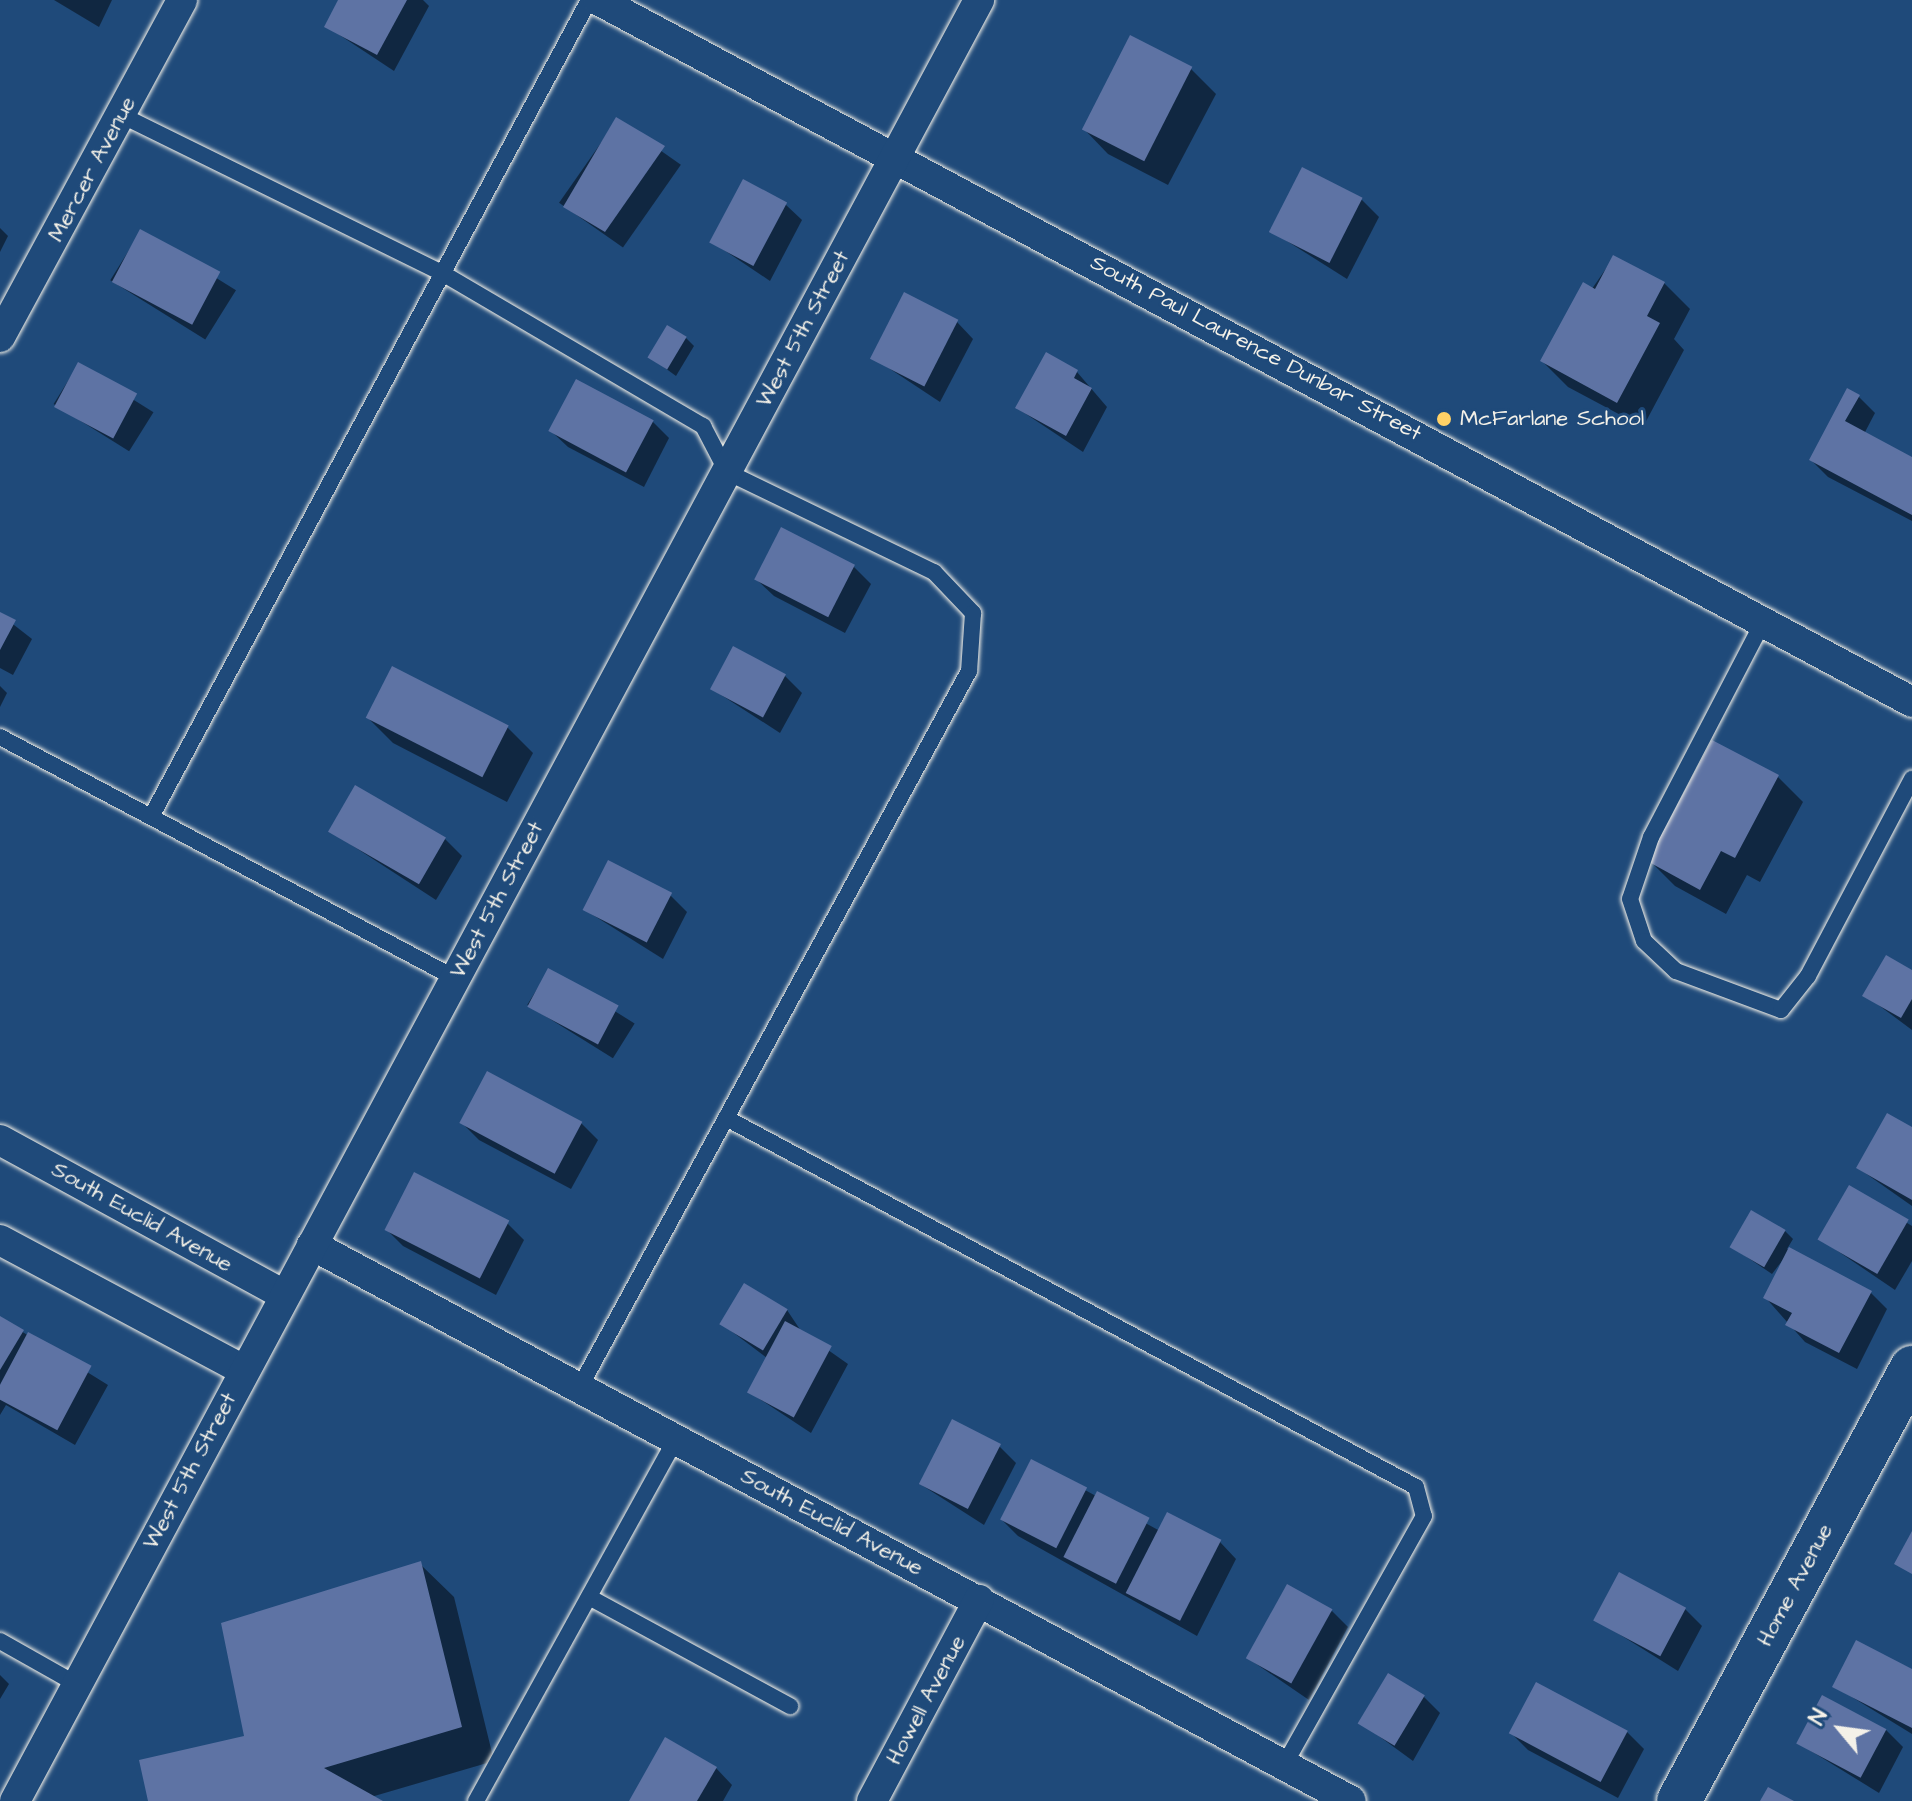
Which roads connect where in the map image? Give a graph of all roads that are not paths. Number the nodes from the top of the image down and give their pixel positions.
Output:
1 (182, 0) edge
2 (589, 0) edge
3 (598, 0) edge
4 (979, 0) edge
5 (121, 115) junction
6 (897, 155) junction
7 (442, 273) junction
8 (0, 337) edge
9 (727, 472) junction
10 (1763, 622) junction
11 (1912, 702) edge
12 (0, 737) edge
13 (1912, 779) edge
14 (151, 817) junction
15 (455, 978) junction
16 (726, 1118) junction
17 (0, 1140) edge
18 (0, 1240) edge
19 (312, 1245) junction
20 (284, 1295) junction
21 (243, 1370) junction
22 (580, 1387) junction
23 (1906, 1394) edge
24 (676, 1438) junction
25 (589, 1597) junction
26 (979, 1600) junction
27 (0, 1641) edge
28 (78, 1685) junction
29 (790, 1706) dead end
30 (1284, 1765) junction
31 (15, 1801) edge
32 (476, 1801) edge
33 (872, 1801) edge
34 (1351, 1801) edge
35 (1679, 1801) edge

1 - 5 street, Mercer Avenue
2 - 7 lane
3 - 6 street, South Paul Laurence Dunbar Street
4 - 6 street, West 5th Street
5 - 7 lane
5 - 8 street, Mercer Avenue
6 - 9 street, West 5th Street
6 - 10 street, South Paul Laurence Dunbar Street
7 - 9 lane
7 - 14 lane
9 - 15 street, West 5th Street
9 - 16 lane
10 - 11 street, South Paul Laurence Dunbar Street
10 - 13 lane
12 - 14 lane
14 - 15 lane
15 - 19 street, West 5th Street
16 - 22 lane
16 - 30 lane
17 - 20 street, South Euclid Avenue
18 - 21 street
19 - 20 street, West 5th Street
19 - 22 street, South Euclid Avenue
20 - 21 street, West 5th Street
21 - 28 street, West 5th Street
22 - 24 street, South Euclid Avenue
23 - 35 street, Home Avenue
24 - 25 lane
24 - 26 street, South Euclid Avenue
25 - 29 lane
25 - 32 lane
26 - 30 street, South Euclid Avenue
26 - 33 street, Howell Avenue
27 - 28 lane
28 - 31 street, West 5th Street
30 - 34 street, South Euclid Avenue

